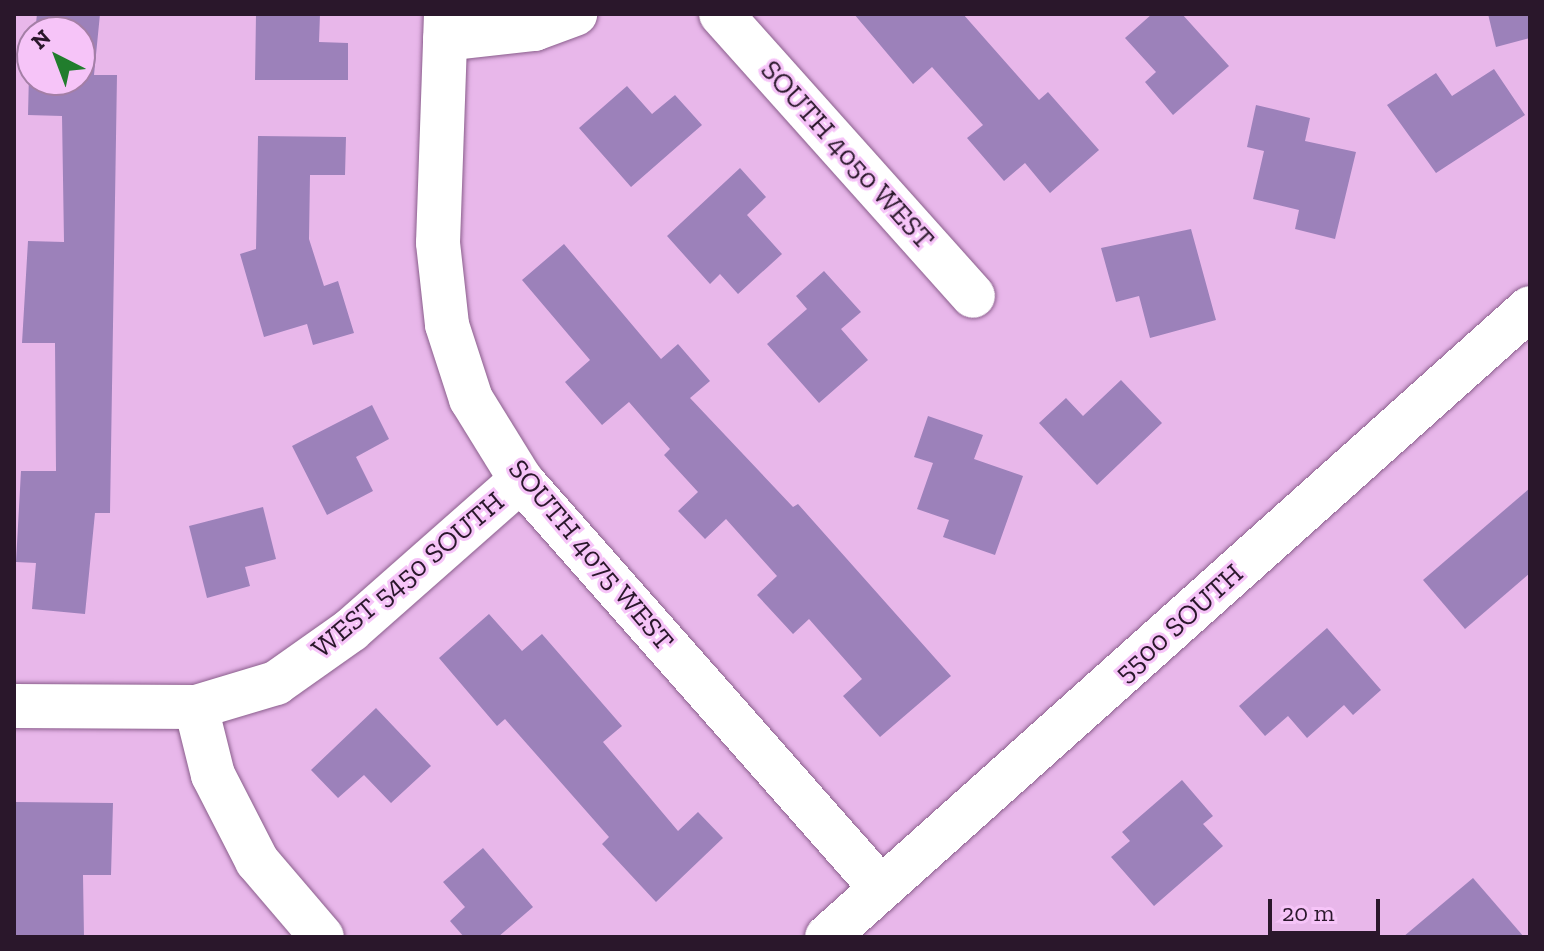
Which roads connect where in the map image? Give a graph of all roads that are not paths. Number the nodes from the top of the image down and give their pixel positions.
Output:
1 (575, 14) edge
2 (721, 14) edge
3 (446, 27) edge
4 (973, 296) dead end
5 (1530, 308) edge
6 (521, 480) junction
7 (14, 706) edge
8 (196, 707) junction
9 (881, 888) junction
10 (322, 937) edge
11 (827, 937) edge

1 - 3 street
2 - 4 street, SOUTH 4050 WEST
3 - 6 street, SOUTH 4075 WEST
5 - 9 street, 5500 SOUTH
6 - 8 street, WEST 5450 SOUTH
6 - 9 street, SOUTH 4075 WEST
7 - 8 street, WEST 5450 SOUTH
8 - 10 street
9 - 11 street, 5500 SOUTH

